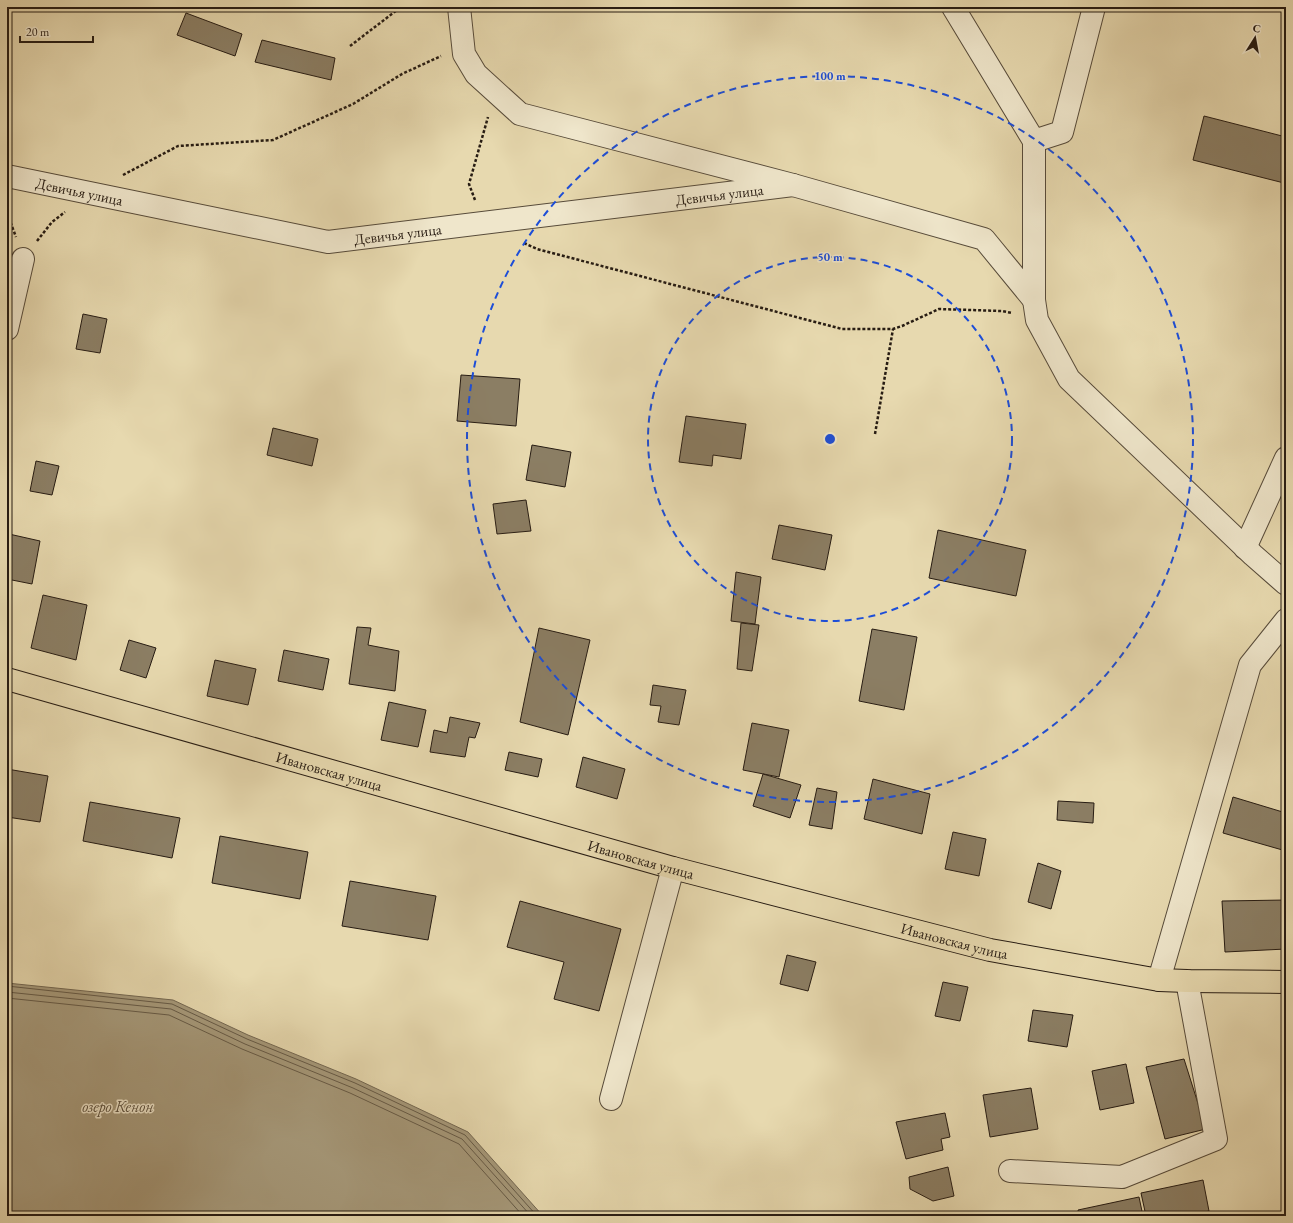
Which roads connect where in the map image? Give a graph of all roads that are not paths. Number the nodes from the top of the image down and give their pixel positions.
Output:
1 (953, 7) edge
2 (1094, 7) edge
3 (457, 8) edge
4 (1034, 141) junction
5 (7, 176) edge
6 (793, 185) junction
7 (23, 259) road end
8 (1036, 310) junction
9 (7, 330) edge
10 (1285, 462) edge
11 (1245, 548) junction
12 (1286, 584) edge
13 (1286, 620) edge
14 (7, 679) edge
15 (673, 868) junction
16 (1159, 980) junction
17 (1187, 981) junction
18 (1286, 982) edge
19 (611, 1099) dead end
20 (1010, 1170) dead end

1 - 4 street
2 - 4 street
3 - 6 street
4 - 8 street
5 - 6 street, Девичья улица
6 - 8 street
7 - 9 street
8 - 11 street
10 - 11 street
11 - 12 street
13 - 16 street
14 - 15 main road, Ивановская улица
15 - 16 main road, Ивановская улица
15 - 19 street
16 - 17 main road, Ивановская улица
17 - 18 main road, Ивановская улица
17 - 20 street

